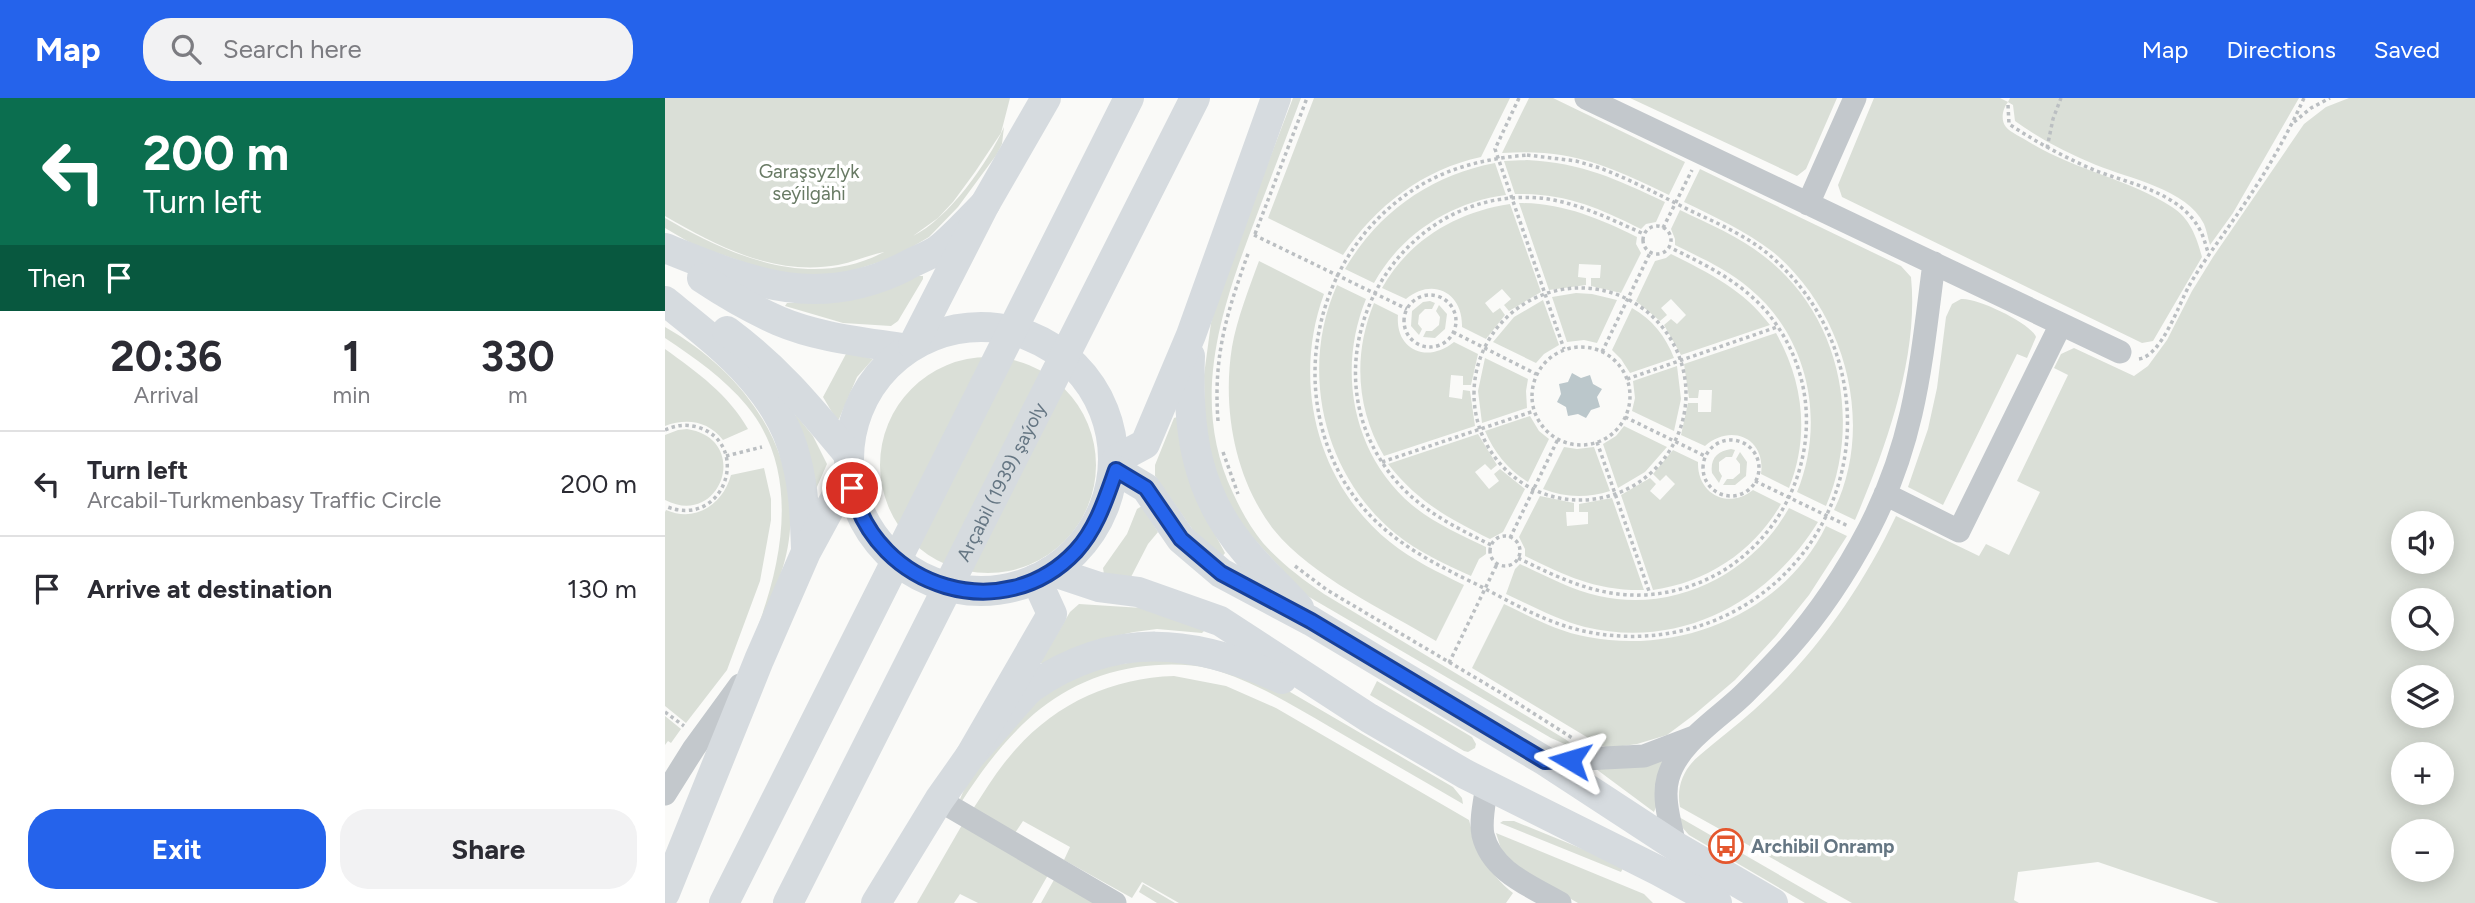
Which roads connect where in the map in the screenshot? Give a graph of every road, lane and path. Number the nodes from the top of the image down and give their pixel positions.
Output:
1 (1027, 98) edge
2 (1046, 98) edge
3 (1129, 98) edge
4 (1195, 98) edge
5 (1276, 98) edge
6 (1307, 98) edge
7 (1519, 98) edge
8 (1586, 98) edge
9 (1855, 98) edge
10 (2061, 98) edge
11 (2304, 98) edge
12 (2330, 98) edge
13 (2008, 105) dead end
14 (2293, 123) junction
15 (1025, 134) junction
16 (2047, 148) junction
17 (1498, 158) junction
18 (1695, 163) dead end
19 (1513, 199) junction
20 (1675, 203) junction
21 (985, 204) junction
22 (1808, 204) junction
23 (1663, 228) junction
24 (1644, 234) junction
25 (1254, 235) junction
26 (1669, 247) junction
27 (665, 248) edge
28 (1650, 253) junction
29 (665, 254) edge
30 (2209, 255) junction
31 (1934, 263) junction
32 (1337, 275) junction
33 (1374, 293) junction
34 (1545, 294) junction
35 (665, 299) edge
36 (1628, 300) junction
37 (1407, 309) junction
38 (2061, 324) junction
39 (1778, 327) junction
40 (1453, 332) junction
41 (1191, 335) junction
42 (911, 347) junction
43 (1485, 348) junction
44 (1564, 349) junction
45 (1602, 352) junction
46 (2120, 352) joint
47 (1680, 360) junction
48 (1537, 374) junction
49 (1627, 379) junction
50 (1534, 411) junction
51 (1625, 417) junction
52 (1218, 429) dead end
53 (1480, 429) junction
54 (665, 430) edge
55 (1558, 439) junction
56 (1221, 441) dead end
57 (1675, 441) junction
58 (1597, 442) junction
59 (762, 447) dead end
60 (726, 456) junction
61 (1705, 456) junction
62 (1382, 462) junction
63 (849, 464) junction
64 (1116, 464) junction
65 (1755, 481) junction
66 (1534, 490) junction
67 (1615, 494) junction
68 (1885, 494) junction
69 (1239, 496) dead end
70 (1789, 498) junction
71 (665, 506) edge
72 (1826, 516) junction
73 (1854, 529) dead end
74 (1510, 538) junction
75 (1491, 545) junction
76 (806, 552) junction
77 (1518, 558) junction
78 (1287, 559) dead end
79 (1497, 564) junction
80 (1043, 575) junction
81 (1485, 589) junction
82 (1650, 594) junction
83 (1311, 621) junction
84 (759, 660) junction
85 (1449, 663) junction
86 (665, 712) edge
87 (1369, 718) junction
88 (689, 730) dead end
89 (1700, 734) junction
90 (1583, 745) dead end
91 (970, 756) junction
92 (1545, 761) junction
93 (1486, 785) junction
94 (665, 794) edge
95 (939, 800) junction
96 (1675, 846) junction
97 (665, 893) edge
98 (724, 903) edge
99 (788, 903) edge
100 (876, 903) edge
101 (1115, 903) edge
102 (1560, 903) edge
103 (1717, 903) edge
104 (1773, 903) edge

1 - 15 street
2 - 15 main road
3 - 98 main road
4 - 99 main road, Arçabil (1939) şaýoly
5 - 41 main road
6 - 25 path
7 - 17 path
8 - 22 street
9 - 22 street
10 - 16 path
11 - 14 path
12 - 14 path
13 - 16 path
14 - 30 path
15 - 21 main road
16 - 30 path
17 - 19 path
17 - 20 path
17 - 32 path
18 - 20 path
19 - 24 path
19 - 33 path
19 - 34 path
20 - 23 path
20 - 72 path
21 - 27 main road
21 - 42 main road
22 - 31 street
23 - 24 path
23 - 26 path
24 - 28 path
25 - 32 path
25 - 52 path
26 - 28 path
26 - 39 path
28 - 36 path
29 - 42 main road
30 - 46 path
31 - 38 street
31 - 68 street
32 - 33 path
32 - 81 path
33 - 37 path
33 - 62 path
34 - 36 path
34 - 43 path
34 - 44 path
35 - 63 main road
35 - 76 main road
36 - 45 path
36 - 47 path
37 - 40 path
37 - 40 path
38 - 46 street
38 - 68 street
39 - 47 path
39 - 70 path
40 - 43 path
41 - 64 main road
41 - 83 main road
42 - 63 main road
42 - 64 main road
43 - 48 path
43 - 53 path
44 - 45 path
44 - 48 path
45 - 49 path
47 - 49 path
47 - 57 path
48 - 50 path
49 - 51 path
50 - 53 path
50 - 55 path
51 - 57 path
51 - 58 path
53 - 62 path
53 - 66 path
54 - 60 path
55 - 58 path
55 - 66 path
56 - 69 path
57 - 61 path
57 - 67 path
58 - 67 path
59 - 60 path
60 - 71 path
61 - 65 path
61 - 65 path
62 - 75 path
63 - 76 main road
63 - 80 main road
64 - 80 main road
64 - 83 main road
65 - 70 path
66 - 67 path
66 - 74 path
67 - 82 path
68 - 89 street
70 - 72 path
70 - 82 path
72 - 73 path
72 - 81 path
74 - 75 path
74 - 77 path
75 - 79 path
76 - 84 main road
77 - 79 path
77 - 82 path
78 - 85 path
79 - 81 path
80 - 87 main road
80 - 91 main road
81 - 85 path
83 - 92 main road
84 - 94 street
84 - 97 main road
85 - 90 path
86 - 88 path
87 - 91 main road
87 - 93 main road
89 - 92 street
89 - 96 street
91 - 95 main road
92 - 96 main road
93 - 102 street
93 - 103 main road
95 - 100 main road
95 - 101 street
96 - 104 main road

